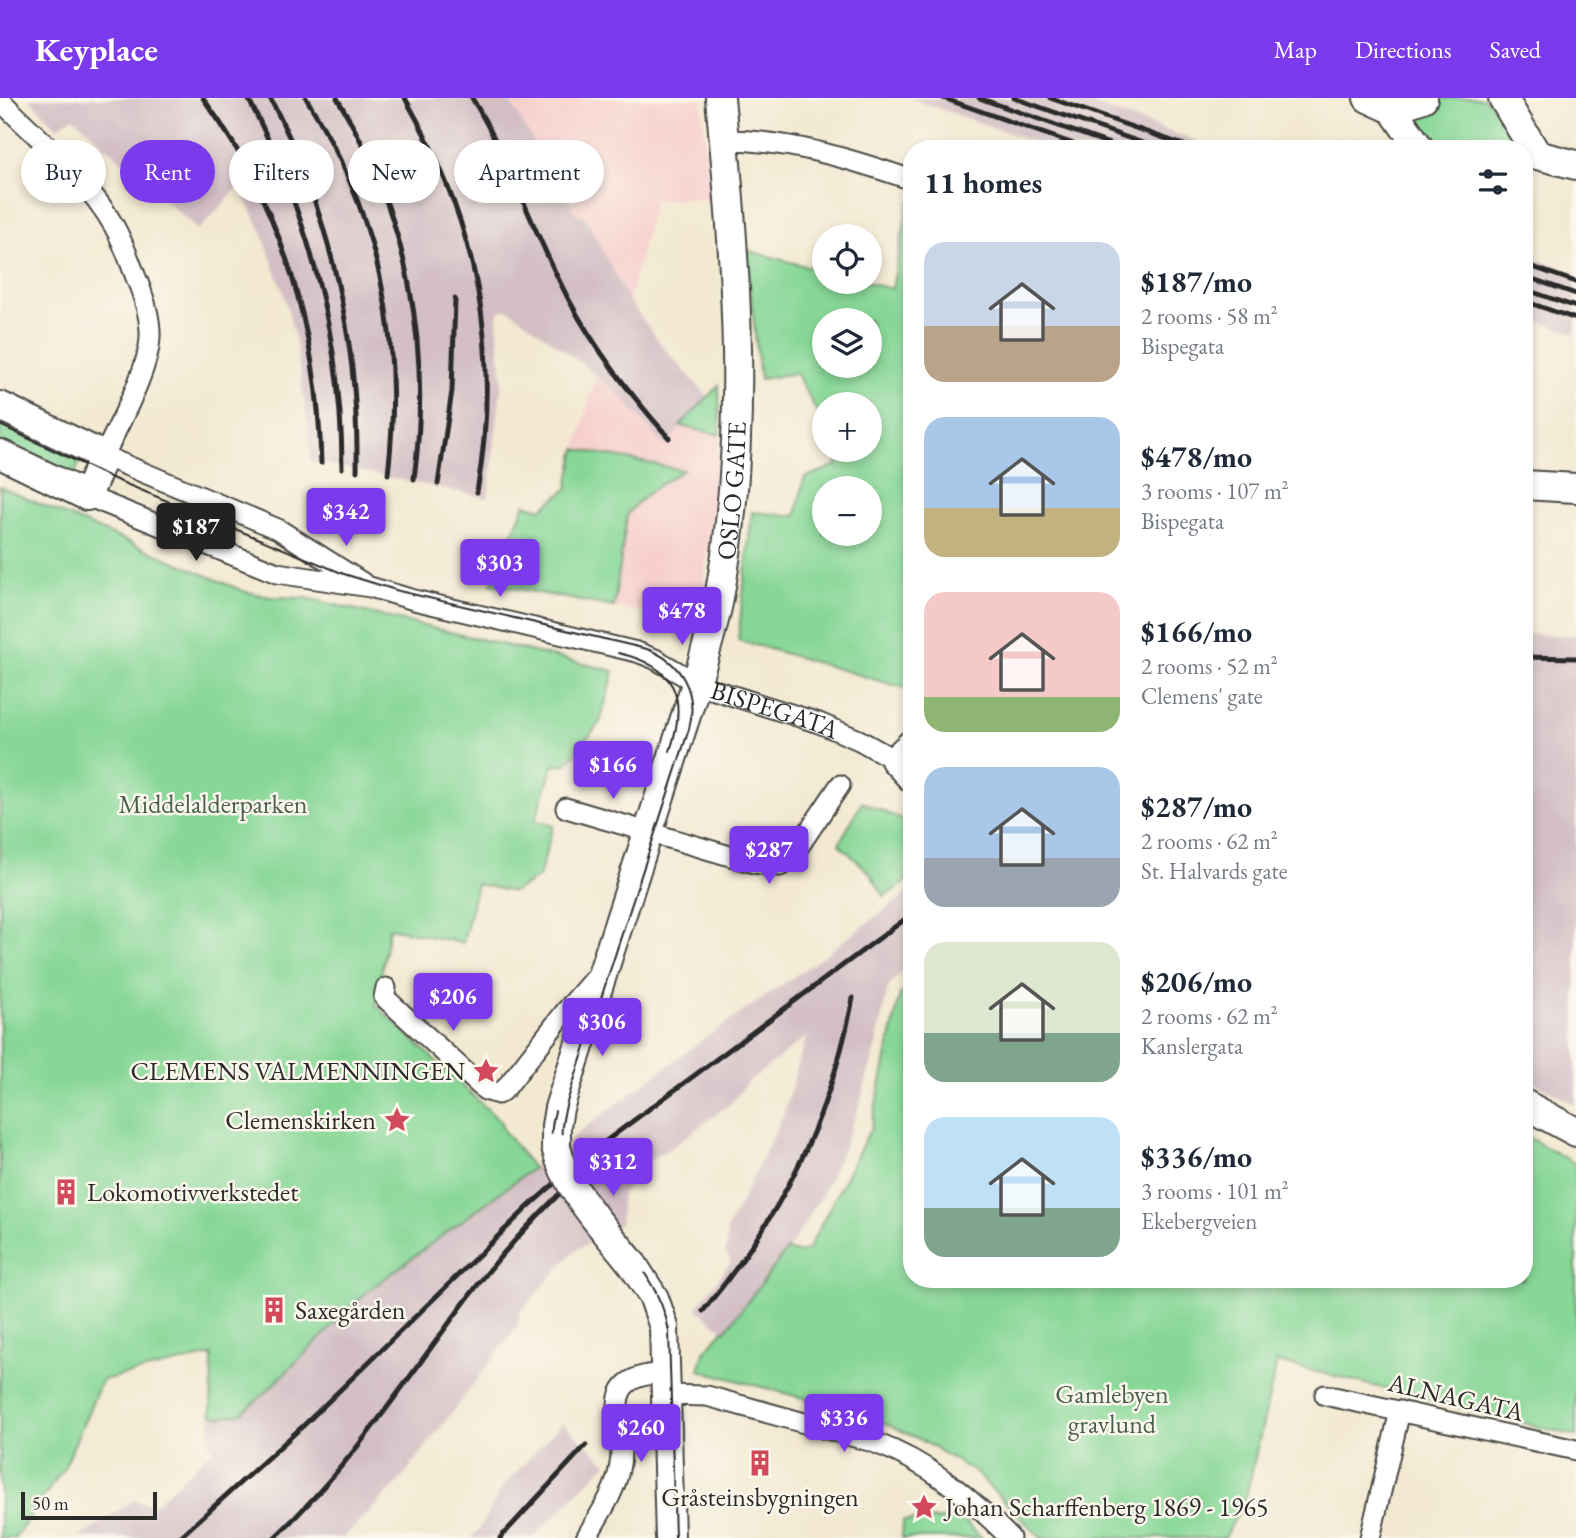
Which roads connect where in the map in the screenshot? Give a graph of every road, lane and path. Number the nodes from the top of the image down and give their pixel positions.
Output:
1 (720, 98) edge
2 (1423, 98) edge
3 (1503, 98) edge
4 (0, 100) edge
5 (1380, 103) edge
6 (724, 140) junction
7 (1412, 140) edge
8 (1523, 140) edge
9 (1533, 157) edge
10 (1576, 165) edge
11 (903, 177) edge
12 (0, 405) edge
13 (0, 454) edge
14 (104, 456) junction
15 (1533, 486) edge
16 (1576, 488) edge
17 (87, 496) junction
18 (370, 587) junction
19 (696, 683) junction
20 (903, 760) edge
21 (840, 785) dead end
22 (566, 808) dead end
23 (650, 831) junction
24 (607, 964) junction
25 (386, 988) dead end
26 (1533, 1109) edge
27 (1576, 1132) edge
28 (666, 1384) junction
29 (1325, 1395) dead end
30 (1400, 1411) junction
31 (1576, 1450) edge
32 (586, 1538) edge
33 (670, 1538) edge
34 (1010, 1538) edge
35 (1370, 1538) edge

1 - 6 street, OSLO GATE
2 - 5 street
3 - 8 street
4 - 14 street
5 - 7 street
6 - 11 street
6 - 19 street, OSLO GATE
9 - 10 street
12 - 14 street, BISPEGATA
13 - 17 street, BISPEGATA
14 - 17 street
14 - 18 street, BISPEGATA
15 - 16 street
17 - 18 street, BISPEGATA
18 - 19 street, BISPEGATA
19 - 20 street, BISPEGATA
19 - 23 street, OSLO GATE
21 - 23 street
22 - 23 street
23 - 24 street, OSLO GATE
24 - 25 street
24 - 28 street, OSLO GATE, bridge
26 - 27 street
28 - 32 street
28 - 33 street, OSLO GATE
28 - 34 street
29 - 30 street, ALNAGATA
30 - 31 street, ALNAGATA
30 - 35 street

